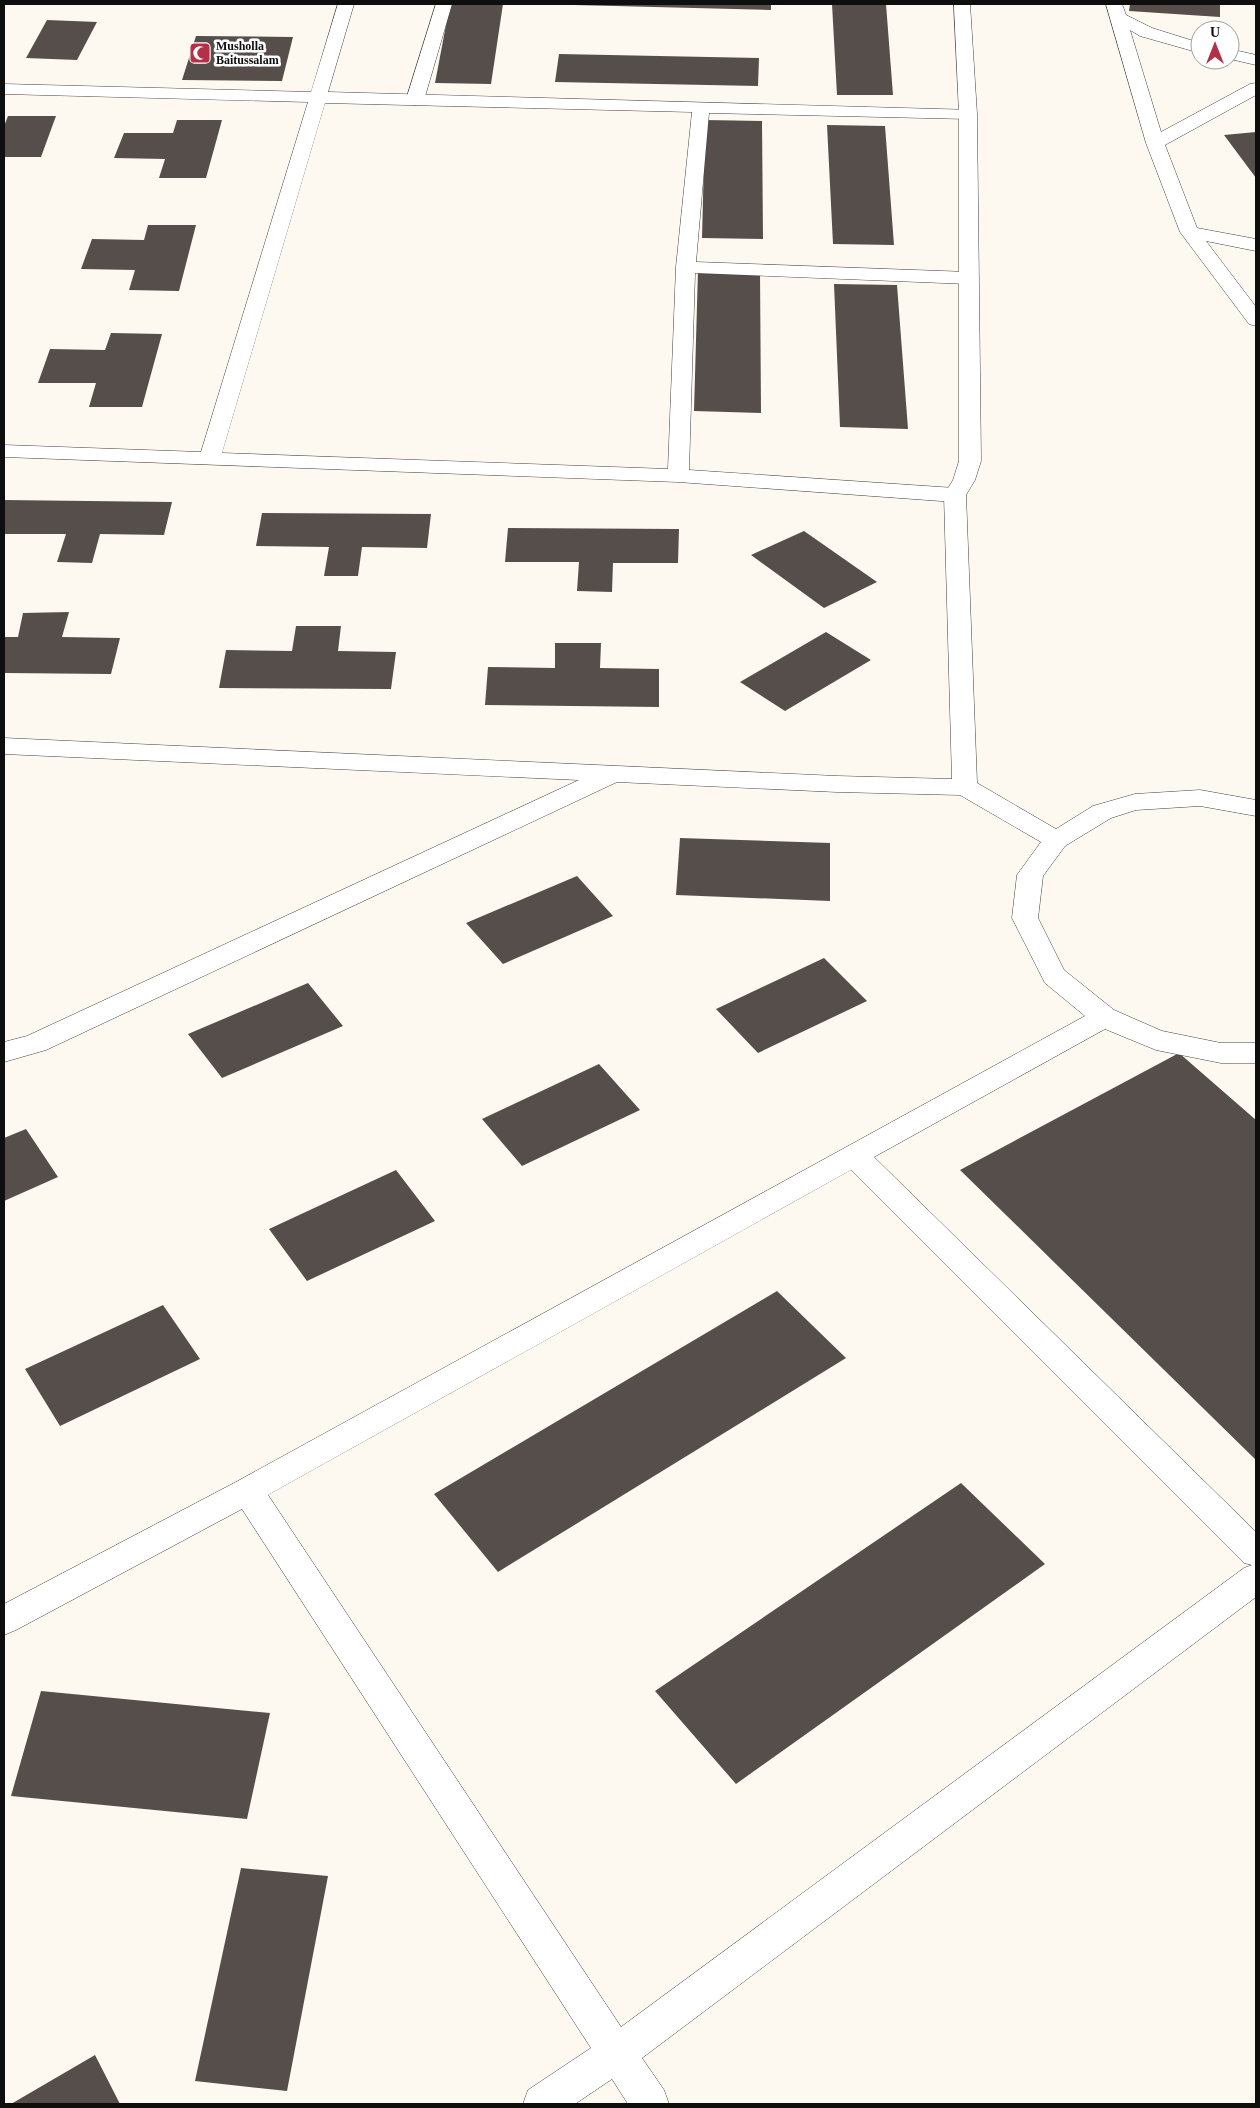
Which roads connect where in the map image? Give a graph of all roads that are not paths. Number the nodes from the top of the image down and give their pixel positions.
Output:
1 (346, 4) edge
2 (444, 4) edge
3 (962, 4) edge
4 (1116, 11) edge
5 (1190, 45) edge
6 (1240, 56) edge
7 (1256, 60) edge
8 (1256, 88) edge
9 (4, 89) edge
10 (318, 98) junction
11 (415, 100) junction
12 (701, 108) junction
13 (968, 114) junction
14 (1155, 144) junction
15 (1189, 232) junction
16 (1256, 245) edge
17 (686, 267) junction
18 (969, 278) junction
19 (1256, 320) edge
20 (4, 451) edge
21 (209, 459) junction
22 (678, 476) junction
23 (955, 495) junction
24 (4, 746) edge
25 (614, 773) junction
26 (965, 787) junction
27 (1256, 808) edge
28 (1056, 840) junction
29 (1104, 1017) junction
30 (4, 1052) edge
31 (1256, 1053) edge
32 (855, 1156) junction
33 (247, 1491) junction
34 (1256, 1553) edge
35 (1256, 1578) edge
36 (4, 1620) edge
37 (616, 2054) junction
38 (542, 2104) edge
39 (650, 2104) edge

1 - 10 street
2 - 11 street
3 - 13 street
4 - 5 street
4 - 14 street
6 - 7 street
8 - 14 street
9 - 10 street
10 - 11 street
10 - 21 street
11 - 12 street
12 - 13 street
12 - 17 street
13 - 18 street
14 - 15 street
15 - 16 street
15 - 19 street
17 - 18 street
17 - 22 street
18 - 23 street
20 - 21 street
21 - 22 street
22 - 23 street
23 - 26 street
24 - 25 street
25 - 26 street
25 - 30 street
26 - 28 street
27 - 28 street
28 - 29 street
29 - 31 street
29 - 32 street
32 - 33 street
32 - 34 street
33 - 36 street
33 - 37 street
35 - 37 street
37 - 38 street
37 - 39 street

